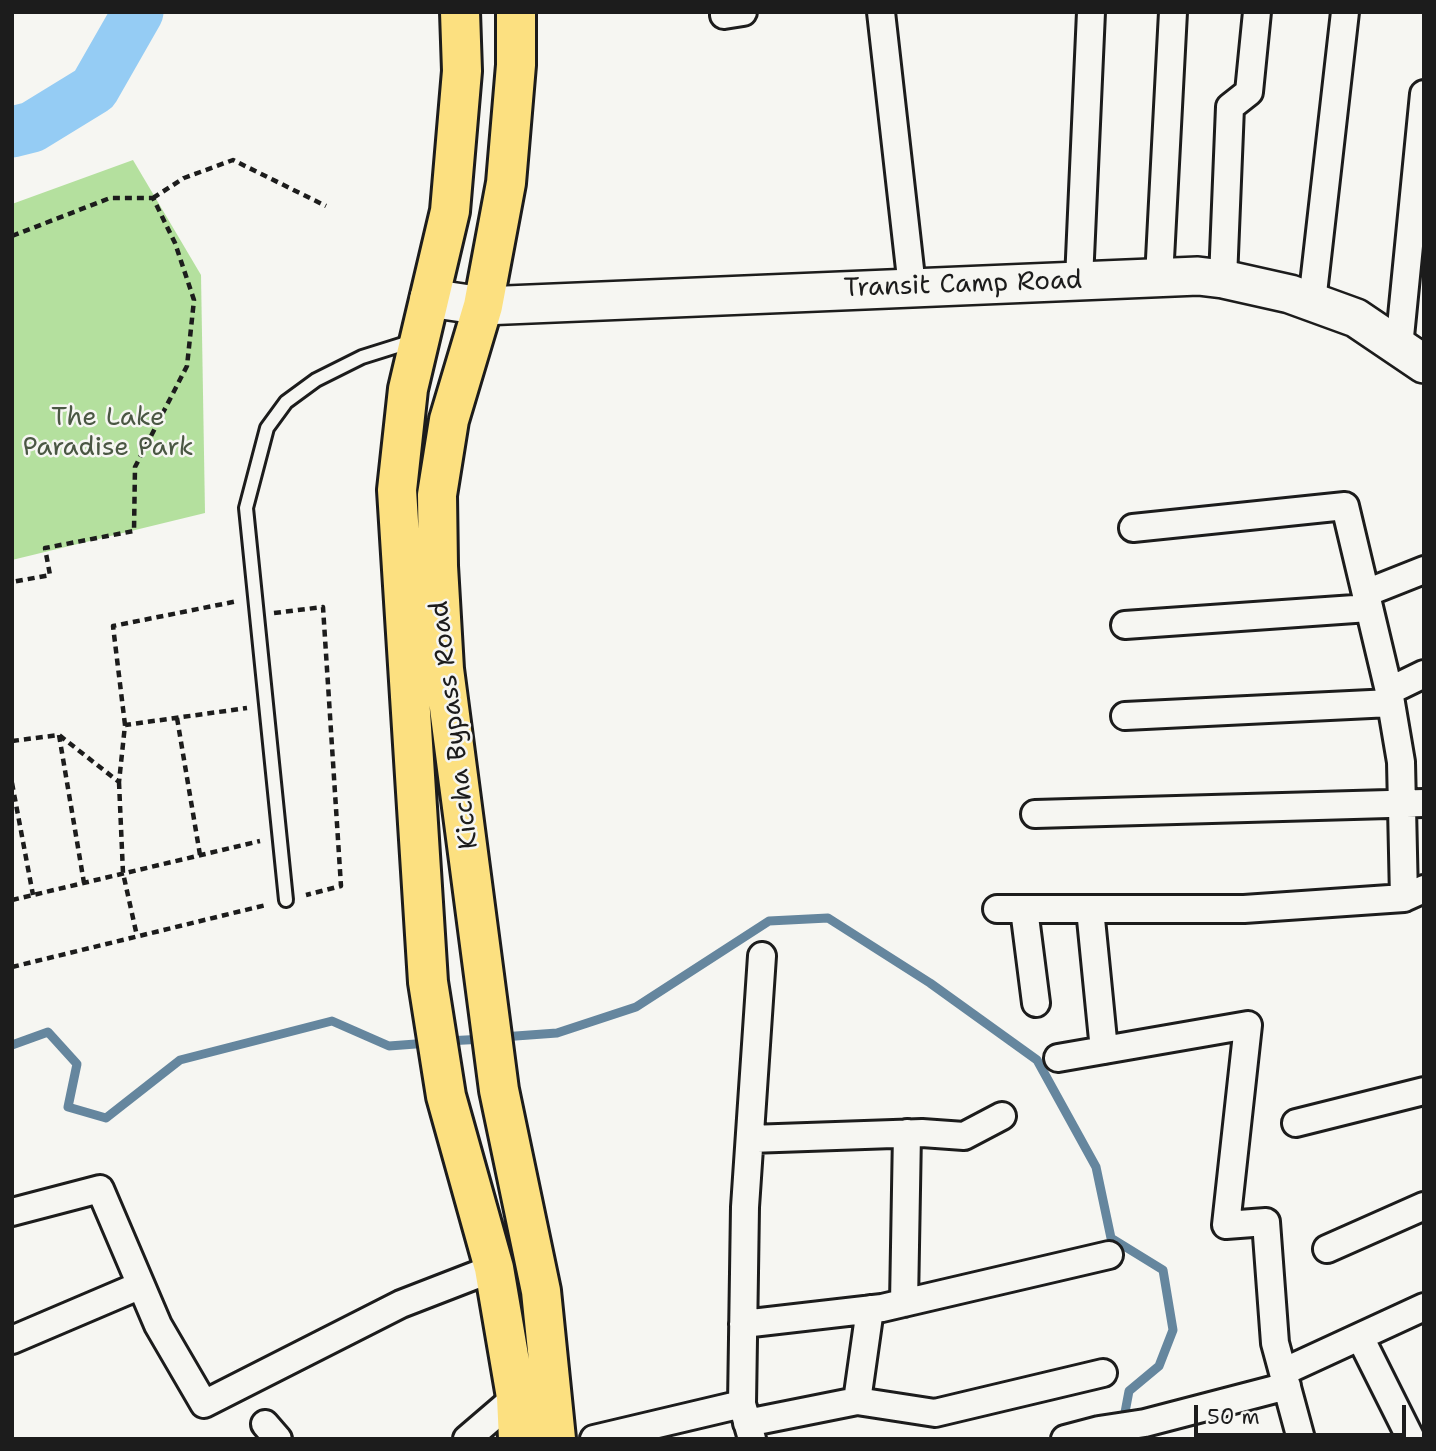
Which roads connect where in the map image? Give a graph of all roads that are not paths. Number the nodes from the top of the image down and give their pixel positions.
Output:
1 (460, 12) edge
2 (516, 12) edge
3 (880, 12) edge
4 (1091, 12) edge
5 (1173, 12) edge
6 (1257, 12) edge
7 (1345, 12) edge
8 (1424, 94) edge
9 (1159, 278) junction
10 (1223, 279) junction
11 (1079, 280) junction
12 (912, 287) junction
13 (429, 298) junction
14 (1311, 302) junction
15 (483, 306) junction
16 (420, 339) junction
17 (1411, 356) edge
18 (1133, 528) dead end
19 (1424, 570) edge
20 (1367, 601) junction
21 (1125, 625) dead end
22 (1424, 674) edge
23 (1390, 697) junction
24 (1125, 716) dead end
25 (1424, 748) edge
26 (1401, 762) junction
27 (1414, 804) edge
28 (1035, 814) dead end
29 (1414, 893) edge
30 (286, 900) road end
31 (998, 909) dead end
32 (1024, 909) junction
33 (1090, 909) junction
34 (762, 956) dead end
35 (1036, 1003) dead end
36 (1104, 1050) junction
37 (1058, 1058) dead end
38 (1424, 1091) edge
39 (1002, 1116) dead end
40 (1296, 1123) dead end
41 (907, 1133) junction
42 (750, 1139) junction
43 (1424, 1206) edge
44 (12, 1212) edge
45 (1327, 1249) dead end
46 (1109, 1255) dead end
47 (494, 1268) junction
48 (141, 1285) junction
49 (904, 1303) junction
50 (1424, 1307) edge
51 (870, 1309) junction
52 (743, 1324) junction
53 (1360, 1337) junction
54 (12, 1340) edge
55 (1103, 1373) dead end
56 (1285, 1379) junction
57 (516, 1397) junction
58 (857, 1401) junction
59 (747, 1422) edge
60 (467, 1439) edge
61 (518, 1439) edge
62 (556, 1439) edge
63 (594, 1439) edge
64 (1065, 1439) edge
65 (1301, 1439) edge
66 (1411, 1439) edge

1 - 13 main road
2 - 15 main road, Kiccha Bypass Road
3 - 12 street
4 - 11 street
5 - 9 street
6 - 10 street
7 - 14 street
8 - 17 street
9 - 10 main road, Transit Camp Road
9 - 11 main road, Transit Camp Road
10 - 14 main road, Transit Camp Road
11 - 12 main road, Transit Camp Road
12 - 15 main road, Transit Camp Road
13 - 15 main road, Transit Camp Road
13 - 16 main road
14 - 17 main road, Transit Camp Road
15 - 62 main road, Kiccha Bypass Road
16 - 30 lane
16 - 47 main road
18 - 20 street
19 - 20 street
20 - 21 street
20 - 23 street
22 - 23 street
23 - 24 street
23 - 26 street
25 - 26 street
26 - 27 street
27 - 28 street
27 - 29 street
29 - 33 street
31 - 32 street
32 - 33 street
32 - 35 street
33 - 36 street
34 - 42 street
36 - 37 street
36 - 56 street
38 - 40 street
39 - 41 street
41 - 42 street
41 - 49 street
42 - 52 street
43 - 45 street
44 - 48 street
46 - 49 street
47 - 48 street
47 - 57 main road
48 - 54 street
49 - 51 street
50 - 53 street
51 - 52 street
51 - 58 street
52 - 59 street
53 - 56 street
53 - 66 street
55 - 58 street
56 - 64 street
56 - 65 street
57 - 60 street
57 - 61 main road
58 - 59 street
59 - 63 street

